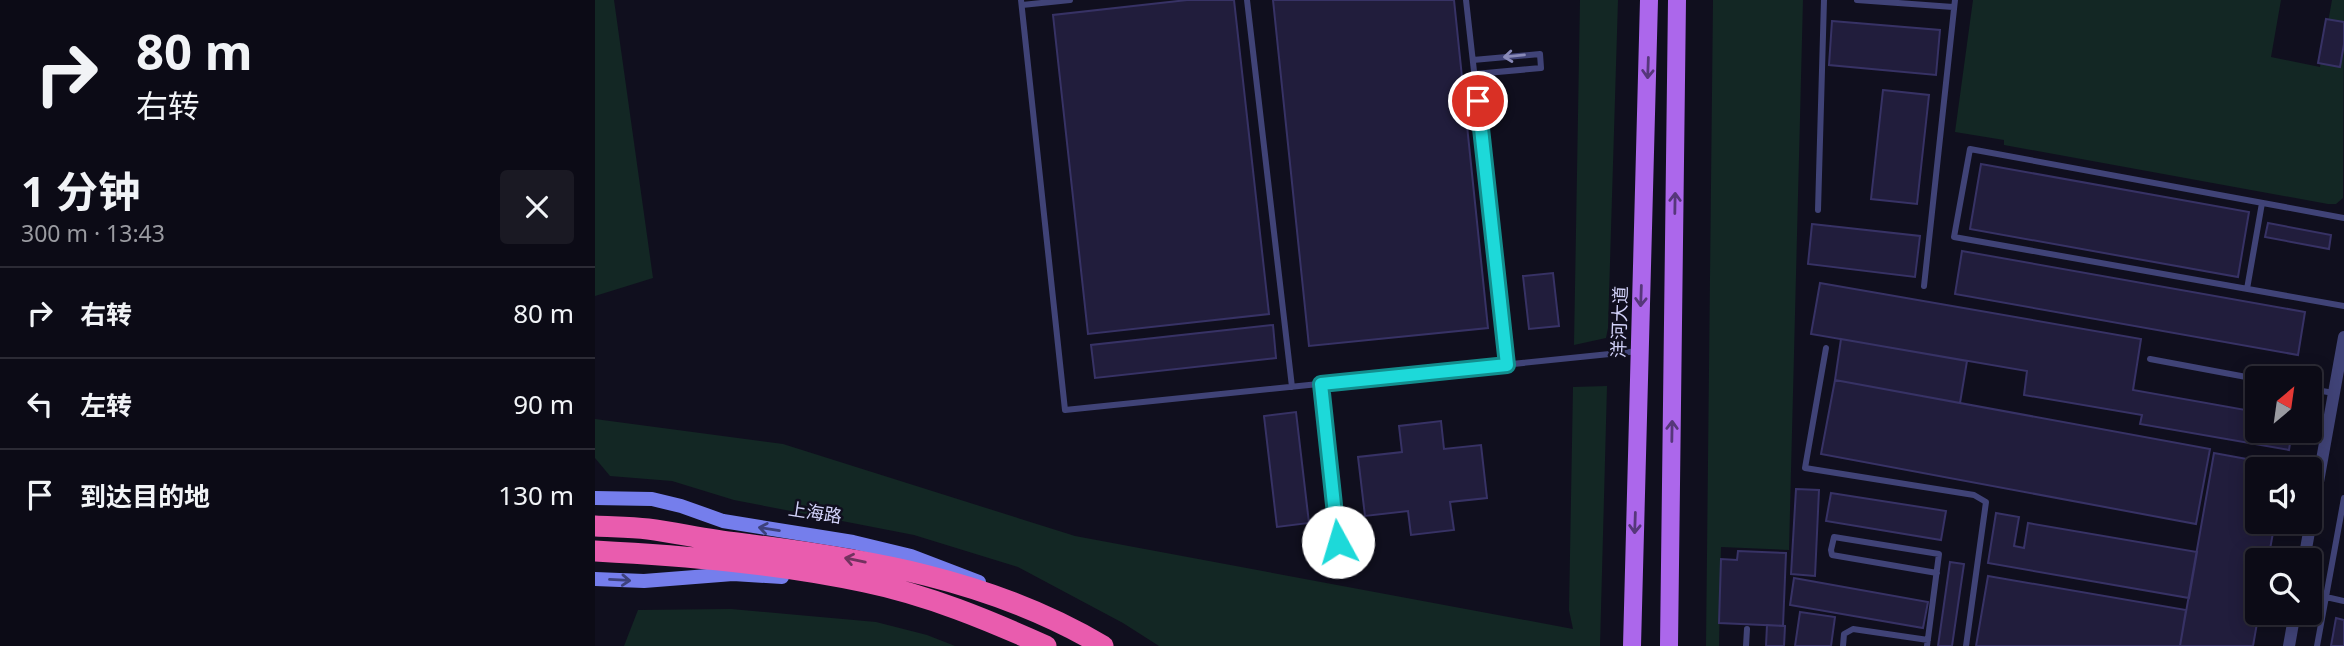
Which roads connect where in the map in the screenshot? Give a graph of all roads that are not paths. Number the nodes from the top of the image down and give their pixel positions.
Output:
1 (1070, 0) edge
2 (1247, 0) edge
3 (1466, 0) edge
4 (1650, 0) edge
5 (1677, 0) edge
6 (1824, 0) edge
7 (1857, 0) edge
8 (1022, 2) edge
9 (1916, 2) edge
10 (1954, 3) edge
11 (1473, 60) junction
12 (1475, 74) junction
13 (2262, 203) junction
14 (1818, 209) dead end
15 (2344, 218) edge
16 (1924, 286) dead end
17 (2247, 289) junction
18 (2344, 306) edge
19 (2344, 337) edge
20 (1826, 348) dead end
21 (1640, 351) junction
22 (2342, 358) edge
23 (2150, 359) dead end
24 (1507, 365) junction
25 (2245, 377) edge
26 (1321, 384) junction
27 (1292, 387) junction
28 (2322, 390) edge
29 (2334, 393) junction
30 (595, 498) edge
31 (2344, 498) edge
32 (595, 526) edge
33 (1338, 542) dead end
34 (2306, 548) edge
35 (595, 551) edge
36 (1937, 573) junction
37 (595, 579) edge
38 (2326, 597) junction
39 (2344, 601) edge
40 (1021, 604) junction
41 (2293, 625) edge
42 (1002, 626) junction
43 (1747, 629) dead end
44 (1927, 643) edge
45 (1046, 646) edge
46 (1103, 646) edge
47 (1632, 646) edge
48 (1669, 646) edge
49 (1746, 646) edge
50 (1843, 646) edge
51 (1966, 646) edge
52 (2289, 646) edge
53 (2317, 646) edge

1 - 8 lane
2 - 27 lane
3 - 11 lane
4 -> 21 main road, 洋河大道
48 -> 5 main road
6 - 14 lane
7 - 9 lane
8 - 27 lane
9 - 10 lane
10 - 16 lane
11 - 12 lane
12 -> 11 lane
12 - 24 lane
13 - 15 lane
13 - 17 lane
13 - 17 lane
17 - 18 lane
19 - 22 street
20 - 51 lane
21 - 24 lane
21 -> 47 main road, 洋河大道
22 - 29 street
23 - 25 lane
24 - 26 lane
26 - 27 lane
26 - 33 lane
28 - 29 lane
29 - 34 street
40 -> 30 main road, 上海路
31 - 38 lane
40 -> 32 highway, 上海路
35 - 42 highway
36 - 36 lane
36 - 44 lane
37 -> 42 main road
38 - 39 lane
38 - 53 lane
40 - 46 highway, 上海路
41 - 52 street
42 - 45 highway
43 - 49 lane
44 - 50 lane

